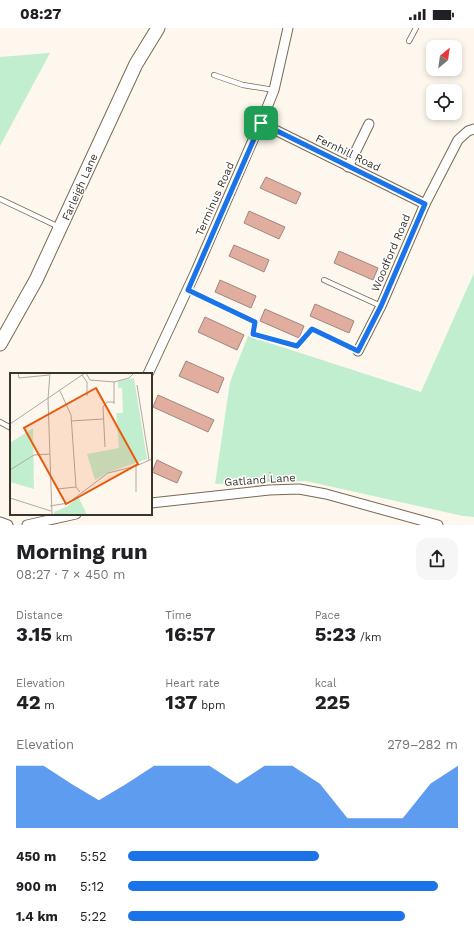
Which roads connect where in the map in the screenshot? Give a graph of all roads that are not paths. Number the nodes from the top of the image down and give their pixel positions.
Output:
1 (158, 28) edge
2 (288, 28) edge
3 (416, 28) edge
4 (409, 40) dead end
5 (214, 75) dead end
6 (274, 90) junction
7 (261, 123) junction
8 (369, 124) dead end
9 (474, 130) edge
10 (348, 167) junction
11 (0, 199) edge
12 (425, 204) junction
13 (61, 228) junction
14 (324, 280) dead end
15 (381, 306) junction
16 (0, 344) edge
17 (358, 351) road end
18 (148, 373) edge
19 (0, 422) edge
20 (10, 427) edge
21 (152, 502) edge
22 (72, 515) edge
23 (0, 522) edge
24 (8, 525) edge
25 (27, 525) edge
26 (438, 525) edge

1 - 13 street, Farleigh Lane
2 - 6 street, Terminus Road
3 - 4 lane
5 - 6 lane
6 - 7 street, Terminus Road
7 - 10 street, Fernhill Road
7 - 18 street, Terminus Road
8 - 10 street
9 - 12 street, Woodford Road
10 - 12 street, Fernhill Road
11 - 13 lane
12 - 15 street, Woodford Road
13 - 16 street, Farleigh Lane
14 - 15 lane
15 - 17 street, Woodford Road
19 - 20 lane
21 - 26 street, Gatland Lane
22 - 25 street
23 - 24 street

